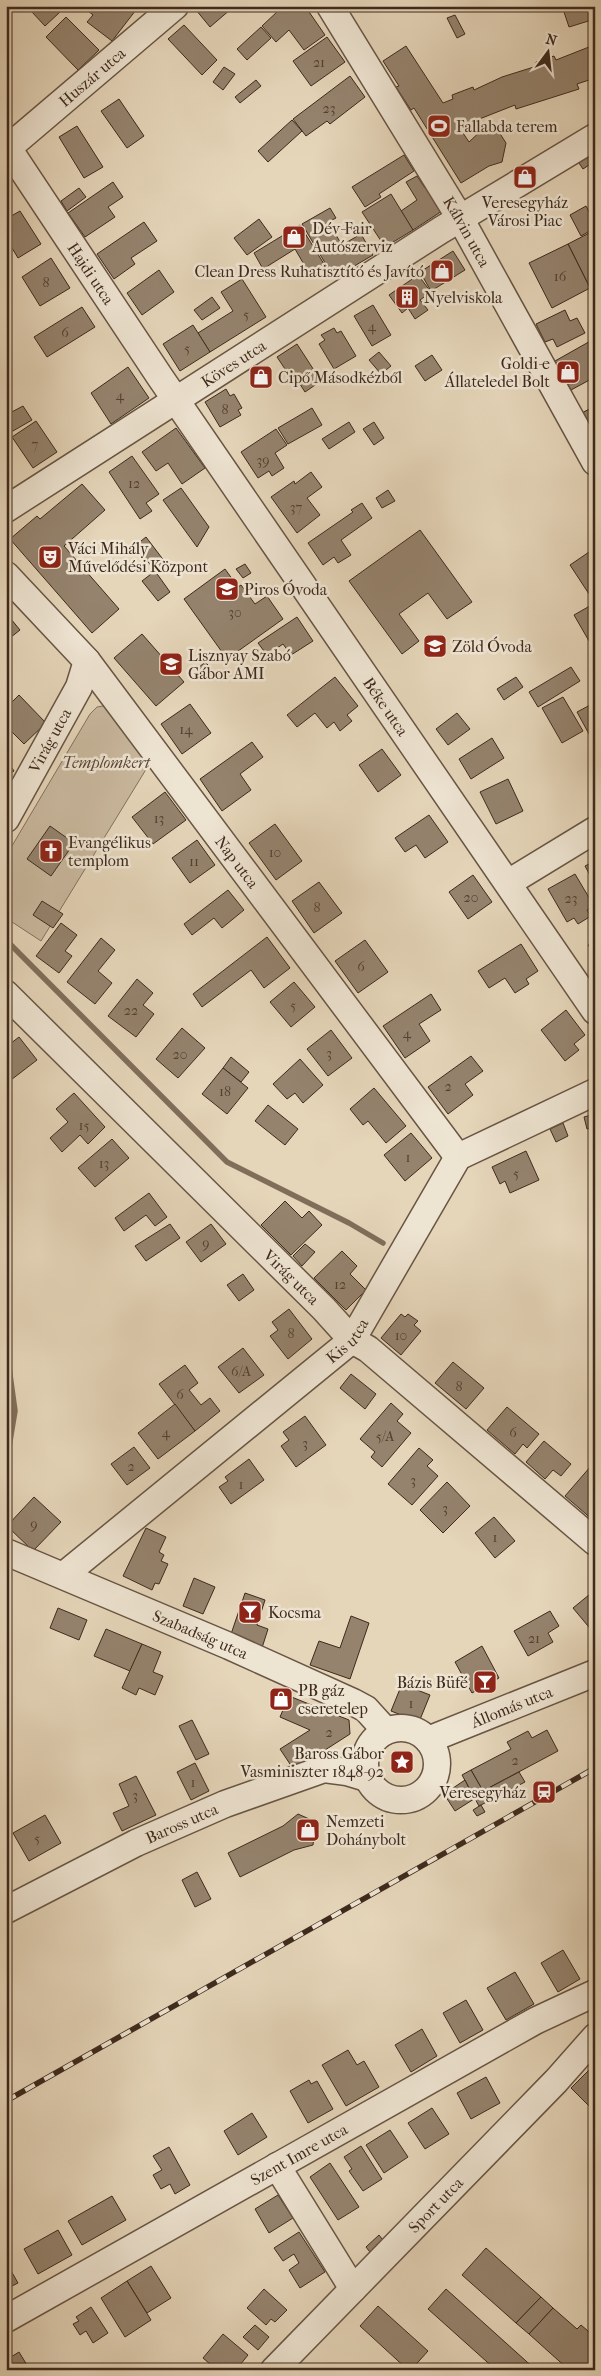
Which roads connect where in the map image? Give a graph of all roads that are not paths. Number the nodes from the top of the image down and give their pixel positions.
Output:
1 (175, 6) edge
2 (330, 6) edge
3 (595, 136) edge
4 (7, 147) edge
5 (460, 218) junction
6 (176, 401) junction
7 (595, 462) edge
8 (6, 509) edge
9 (6, 575) edge
10 (87, 660) junction
11 (6, 819) edge
12 (595, 830) edge
13 (508, 883) junction
14 (6, 994) edge
15 (595, 1011) edge
16 (595, 1092) edge
17 (458, 1157) junction
18 (352, 1340) junction
19 (595, 1542) edge
20 (6, 1552) edge
21 (64, 1575) junction
22 (595, 1674) edge
23 (386, 1730) junction
24 (428, 1740) junction
25 (367, 1778) junction
26 (6, 1910) edge
27 (595, 1993) edge
28 (595, 2037) edge
29 (277, 2166) junction
30 (354, 2289) junction
31 (6, 2319) edge
32 (274, 2370) edge

1 - 4 street, Huszár utca
2 - 5 street, Kálvin utca
3 - 5 street, Köves utca
4 - 6 street, Hajdi utca
5 - 6 street, Köves utca
5 - 7 street, Kálvin utca
6 - 8 street, Köves utca
6 - 13 street, Béke utca
9 - 10 street, Nap utca
10 - 11 street, Virág utca
10 - 17 street, Nap utca
12 - 13 street
13 - 15 street, Béke utca
14 - 18 street, Virág utca
16 - 17 street
17 - 18 street, Kis utca
18 - 19 street, Virág utca
18 - 21 street, Kis utca
20 - 21 street, Szabadság utca
21 - 23 street, Szabadság utca
22 - 24 street, Állomás utca
23 - 24 street
23 - 25 street
24 - 25 street
25 - 26 street, Baross utca
27 - 29 street, Szent Imre utca
28 - 30 street, Sport utca
29 - 30 street
29 - 31 street, Szent Imre utca
30 - 32 street, Sport utca

